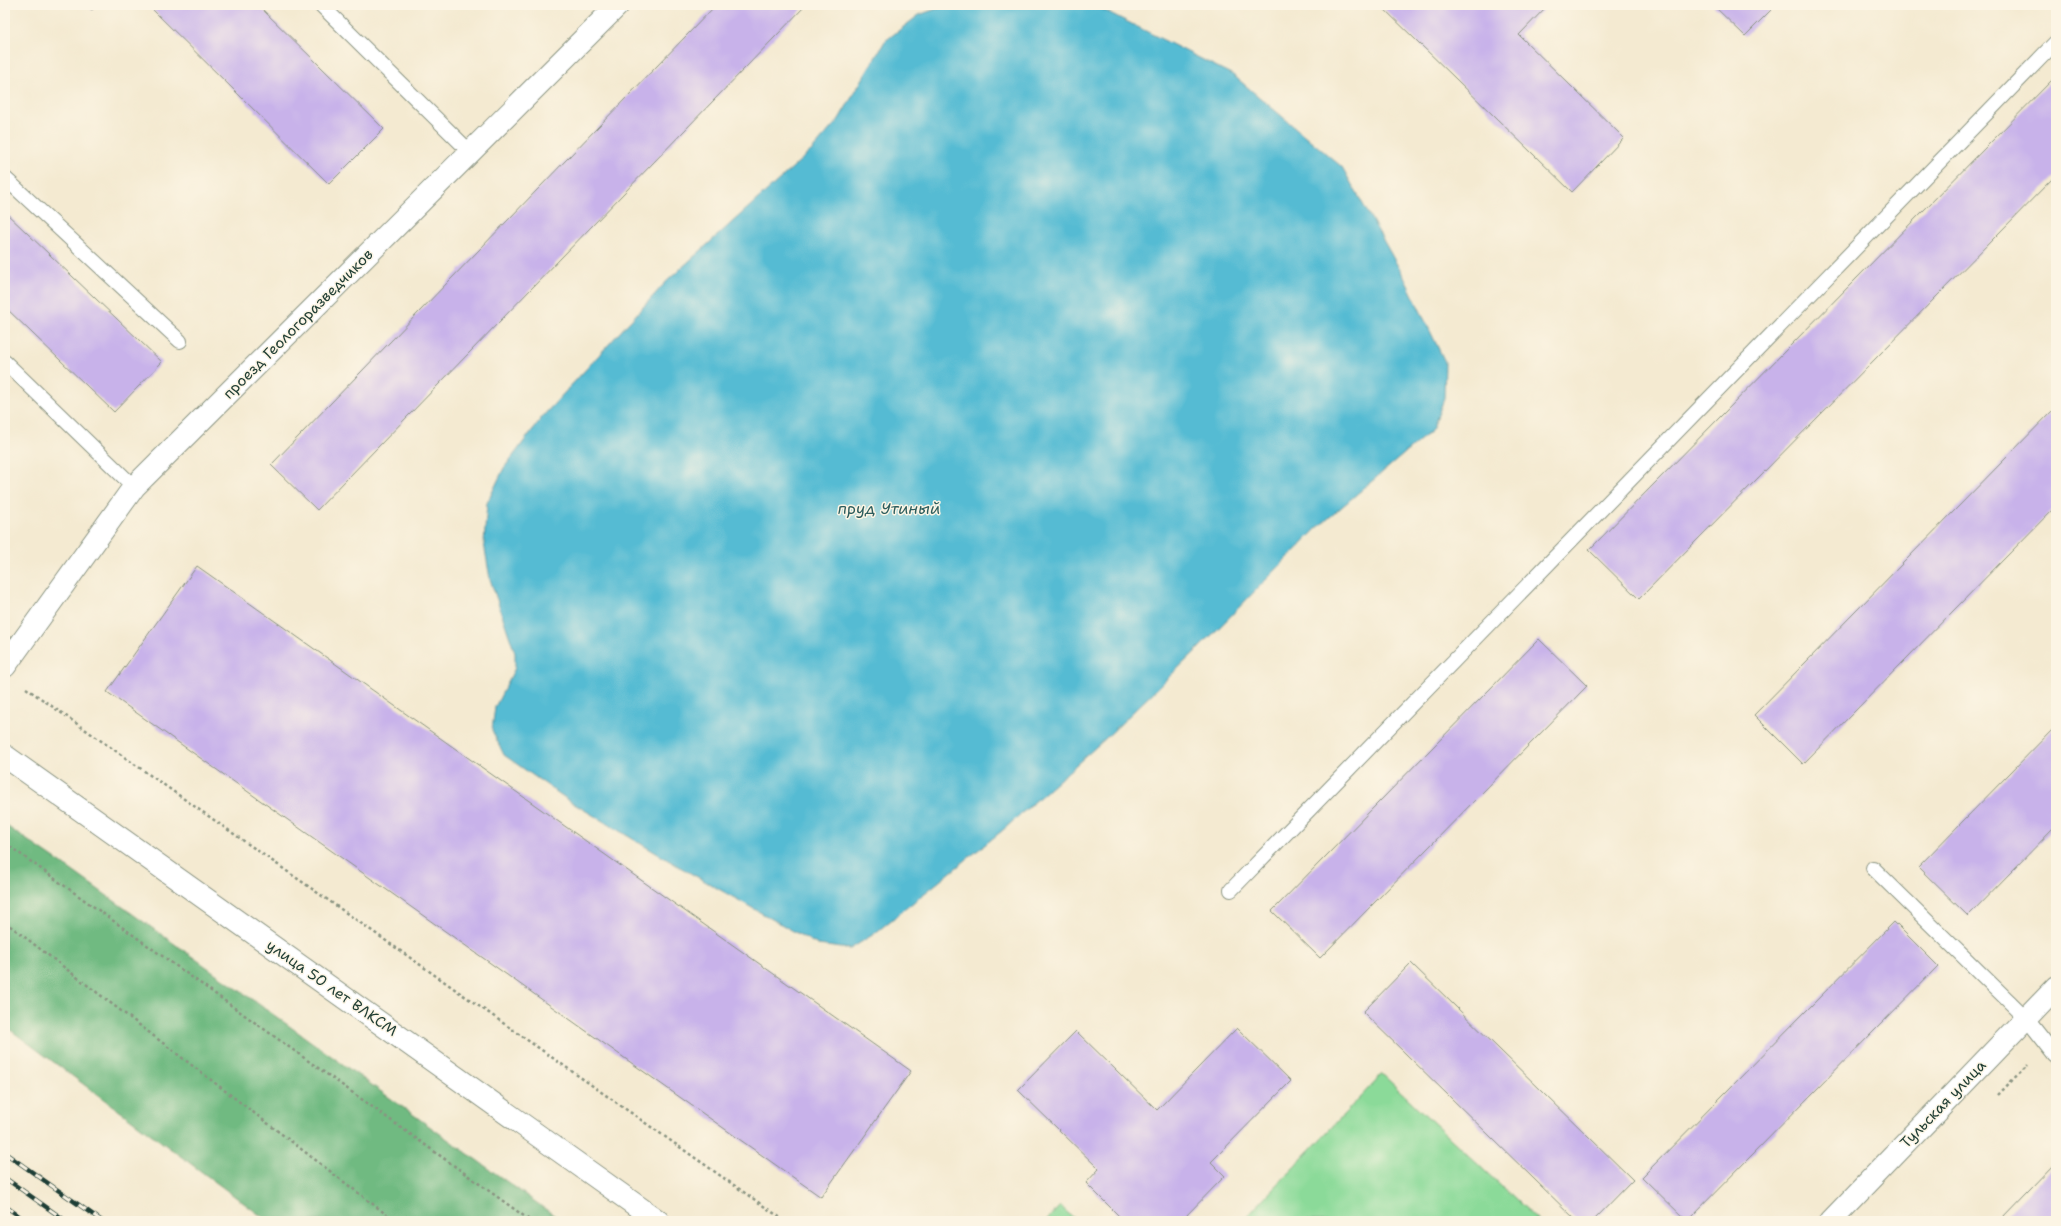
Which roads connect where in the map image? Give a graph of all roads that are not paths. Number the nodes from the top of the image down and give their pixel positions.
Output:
1 (321, 5) edge
2 (618, 5) edge
3 (2056, 42) edge
4 (470, 152) junction
5 (5, 178) edge
6 (180, 341) dead end
7 (5, 362) edge
8 (134, 487) junction
9 (5, 666) edge
10 (5, 756) edge
11 (1873, 868) dead end
12 (1230, 890) dead end
13 (2056, 987) edge
14 (2026, 1018) junction
15 (2056, 1056) edge
16 (658, 1221) edge
17 (1831, 1221) edge

1 - 4 lane
2 - 4 street, проезд Геологоразведчиков
3 - 12 lane
4 - 8 street, проезд Геологоразведчиков
5 - 6 lane
7 - 8 lane
8 - 9 street, проезд Геологоразведчиков
10 - 16 street, улица 50 лет ВЛКСМ
11 - 14 lane
13 - 14 street, Тульская улица
14 - 15 lane
14 - 17 street, Тульская улица

